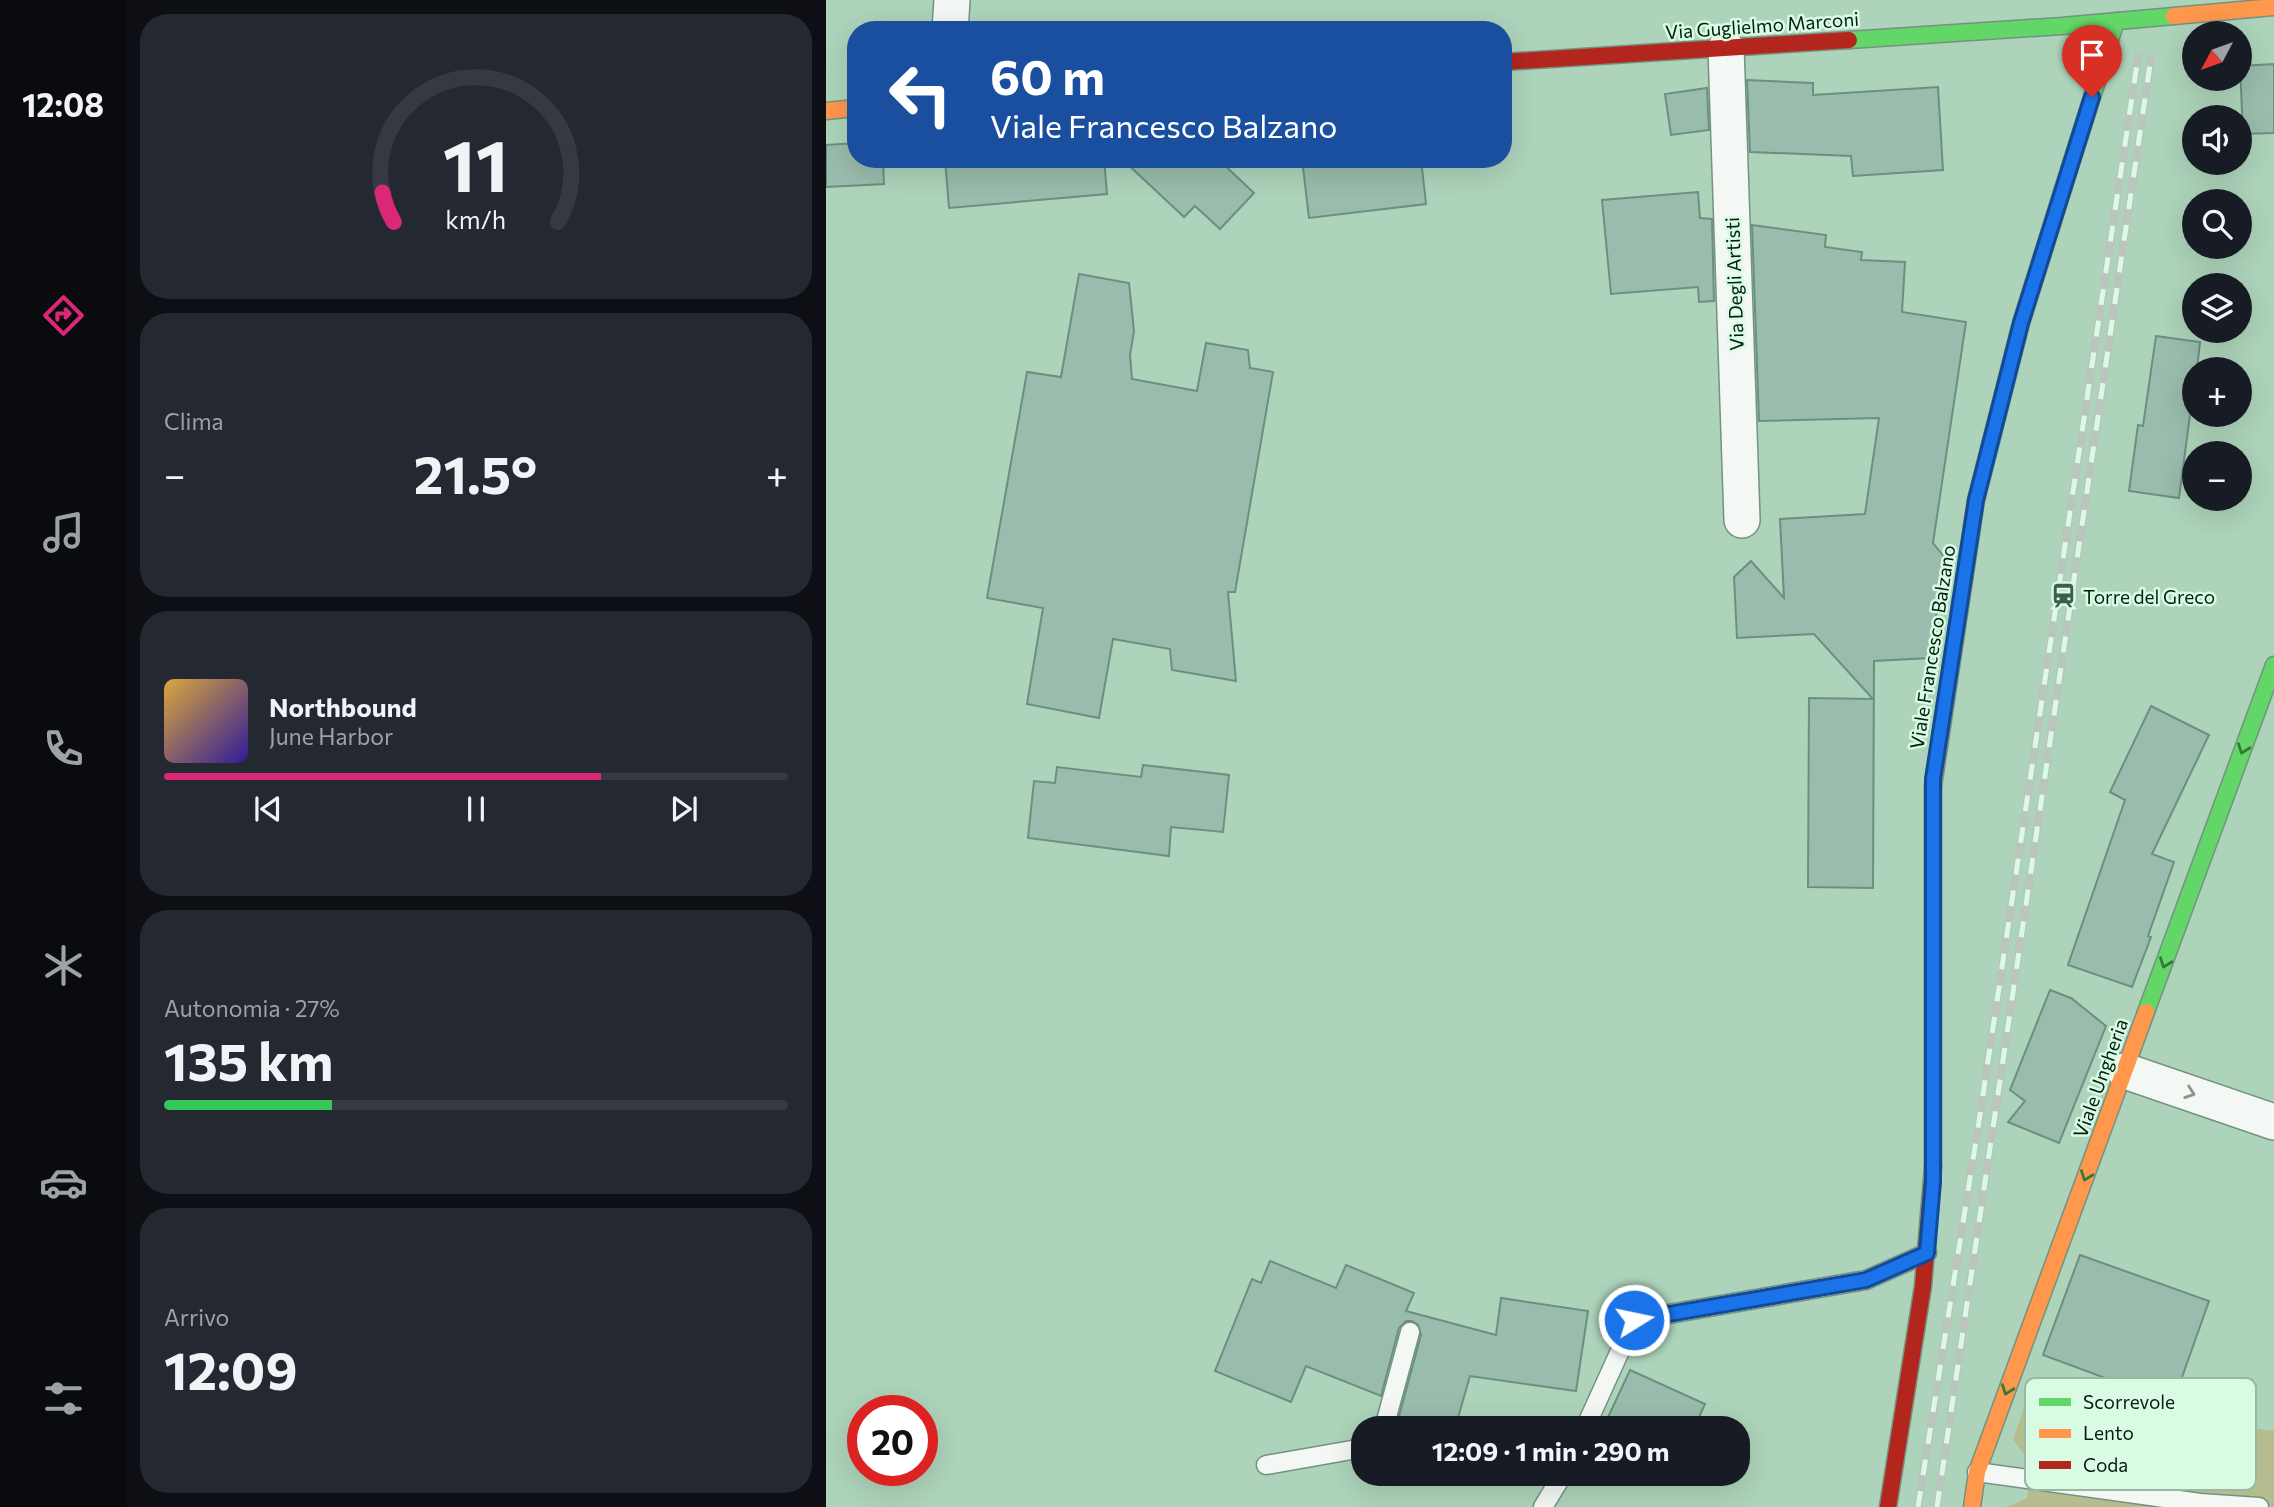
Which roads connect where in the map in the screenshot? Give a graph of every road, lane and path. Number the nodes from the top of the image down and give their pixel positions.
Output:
1 (952, 0) edge
2 (2274, 7) edge
3 (951, 21) edge
4 (2116, 21) junction
5 (1726, 48) junction
6 (1512, 61) edge
7 (847, 109) edge
8 (826, 111) edge
9 (1742, 520) dead end
10 (2271, 679) edge
11 (2125, 1071) junction
12 (2274, 1122) edge
13 (1927, 1253) junction
14 (1410, 1332) dead end
15 (1387, 1416) edge
16 (1590, 1416) edge
17 (1351, 1450) edge
18 (1266, 1465) dead end
19 (1977, 1472) junction
20 (2025, 1479) edge
21 (1556, 1486) edge
22 (2106, 1490) edge
23 (1543, 1507) edge
24 (1888, 1507) edge
25 (1972, 1507) edge
26 (2259, 1507) edge

1 - 3 street
2 - 4 street, Via Guglielmo Marconi
4 - 5 street, Via Guglielmo Marconi
4 - 13 street, Viale Francesco Balzano
5 - 6 street, Via Guglielmo Marconi
5 - 9 street, Via Degli Artisti
7 - 8 street
10 -> 11 street, Viale Ungheria
11 -> 12 street
11 -> 19 street, Viale Ungheria
13 - 16 lane
13 - 24 street, Viale Francesco Balzano
14 - 15 lane
17 - 18 lane
19 - 20 lane
19 - 25 street, Viale Ungheria
21 - 23 lane
22 - 26 lane

